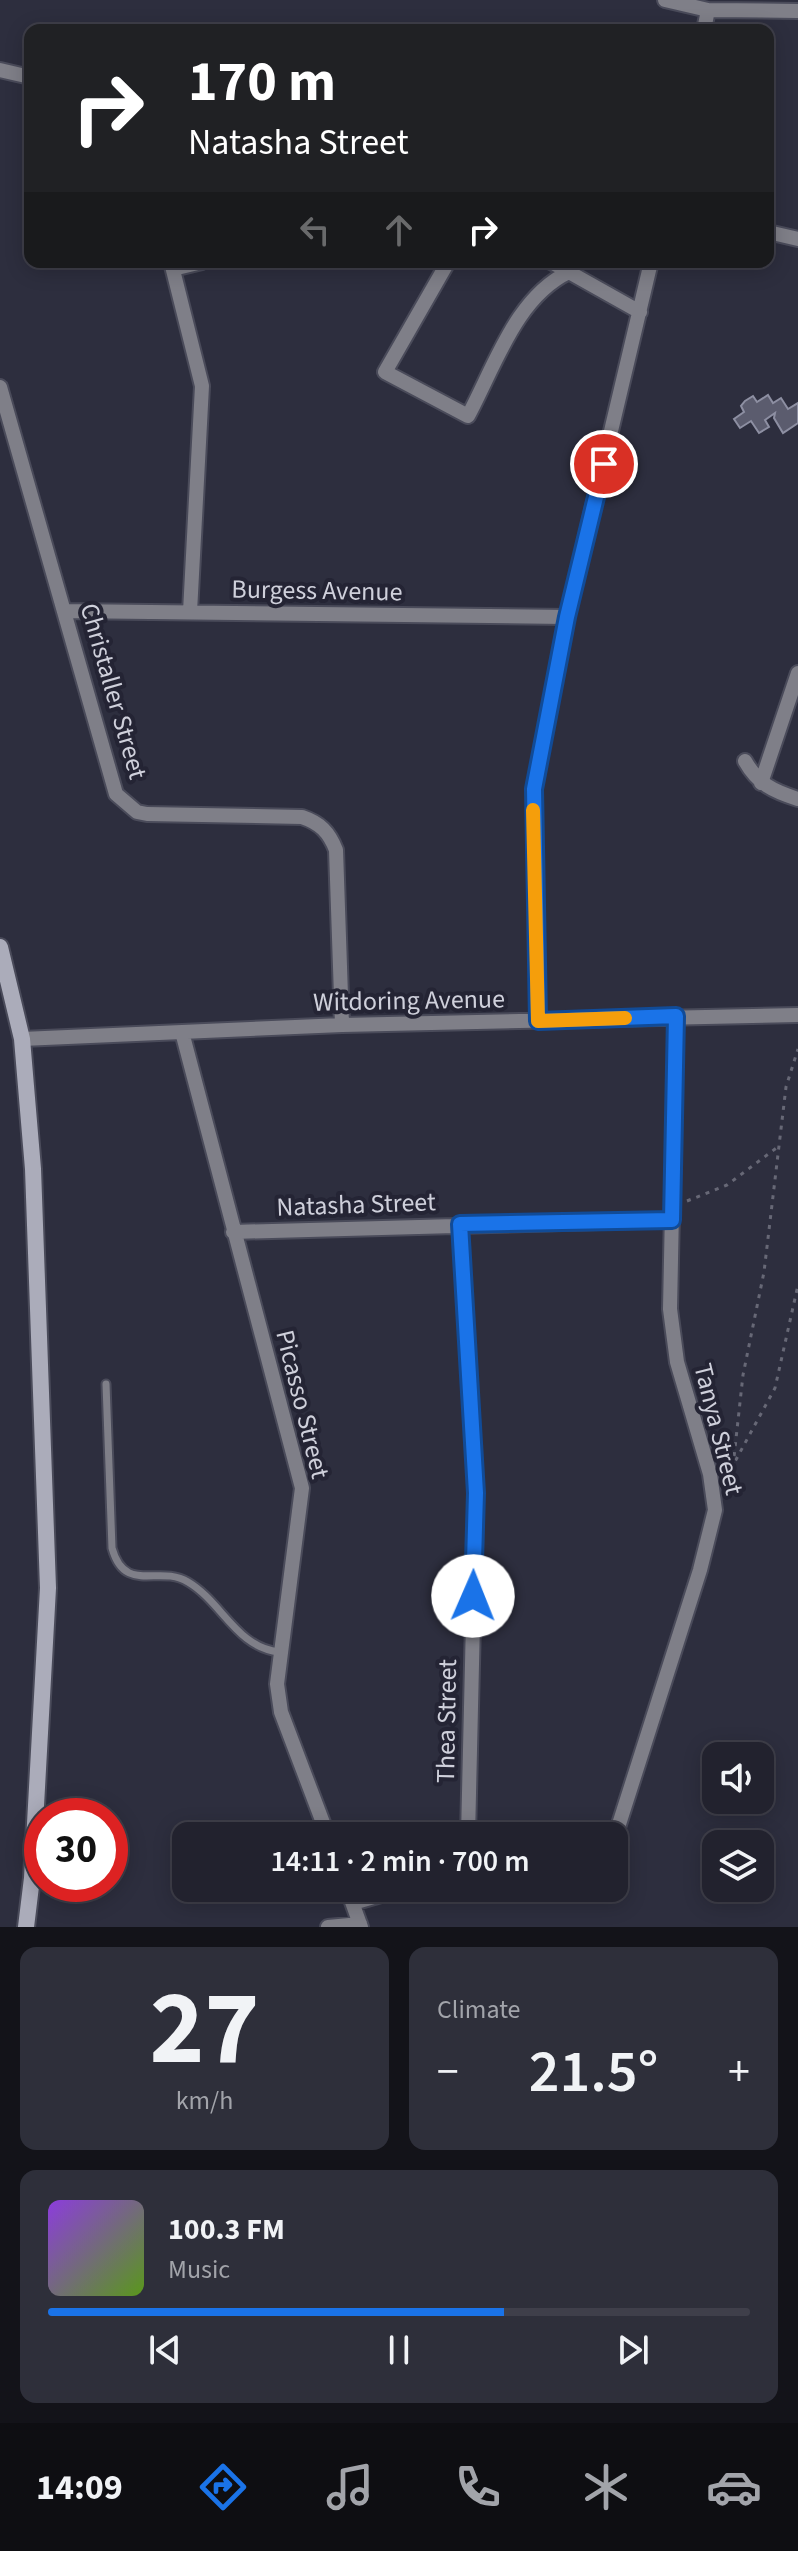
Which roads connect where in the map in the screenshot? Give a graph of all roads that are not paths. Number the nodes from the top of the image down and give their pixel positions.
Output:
1 (665, 0) edge
2 (708, 10) junction
3 (798, 11) edge
4 (705, 24) edge
5 (0, 70) edge
6 (24, 76) edge
7 (774, 233) edge
8 (798, 239) edge
9 (173, 268) edge
10 (445, 268) edge
11 (562, 268) edge
12 (649, 268) edge
13 (569, 272) junction
14 (635, 309) junction
15 (0, 387) edge
16 (66, 611) junction
17 (190, 612) junction
18 (567, 617) junction
19 (798, 673) edge
20 (745, 761) dead end
21 (761, 783) junction
22 (798, 799) edge
23 (0, 947) edge
24 (798, 1015) edge
25 (676, 1016) junction
26 (538, 1021) junction
27 (342, 1025) junction
28 (182, 1032) junction
29 (22, 1039) junction
30 (672, 1220) junction
31 (460, 1224) junction
32 (233, 1232) junction
33 (106, 1384) dead end
34 (279, 1652) junction
35 (36, 1798) edge
36 (323, 1822) edge
37 (468, 1822) edge
38 (620, 1822) edge
39 (29, 1902) edge
40 (34, 1902) edge
41 (356, 1902) edge
42 (353, 1903) joint
43 (360, 1925) edge
44 (26, 1927) edge
45 (36, 1927) edge
46 (328, 1927) edge

1 - 2 street
2 - 3 street
2 - 4 street
5 - 6 street
7 - 8 street
9 - 17 street
10 - 13 street
11 - 13 street
12 - 14 street
13 - 14 street
14 - 18 street
15 - 16 street, Christaller Street
16 - 17 street, Burgess Avenue
16 - 27 street, Christaller Street
17 - 18 street, Burgess Avenue
18 - 26 street
19 - 21 street
20 - 21 street
21 - 22 street
23 - 29 main road
24 - 25 street, Witdoring Avenue
25 - 26 street, Witdoring Avenue
25 - 30 street, Tanya Street
26 - 27 street, Witdoring Avenue
27 - 28 street, Witdoring Avenue
28 - 29 street, Witdoring Avenue
28 - 32 street, Picasso Street
29 - 35 main road
30 - 31 street, Natasha Street
30 - 38 street, Tanya Street
31 - 32 street, Natasha Street
31 - 37 street, Thea Street
32 - 34 street, Picasso Street
33 - 34 lane
34 - 36 street, Picasso Street
39 - 44 main road
40 - 45 main road
41 - 42 street
42 - 43 street
43 - 46 street

